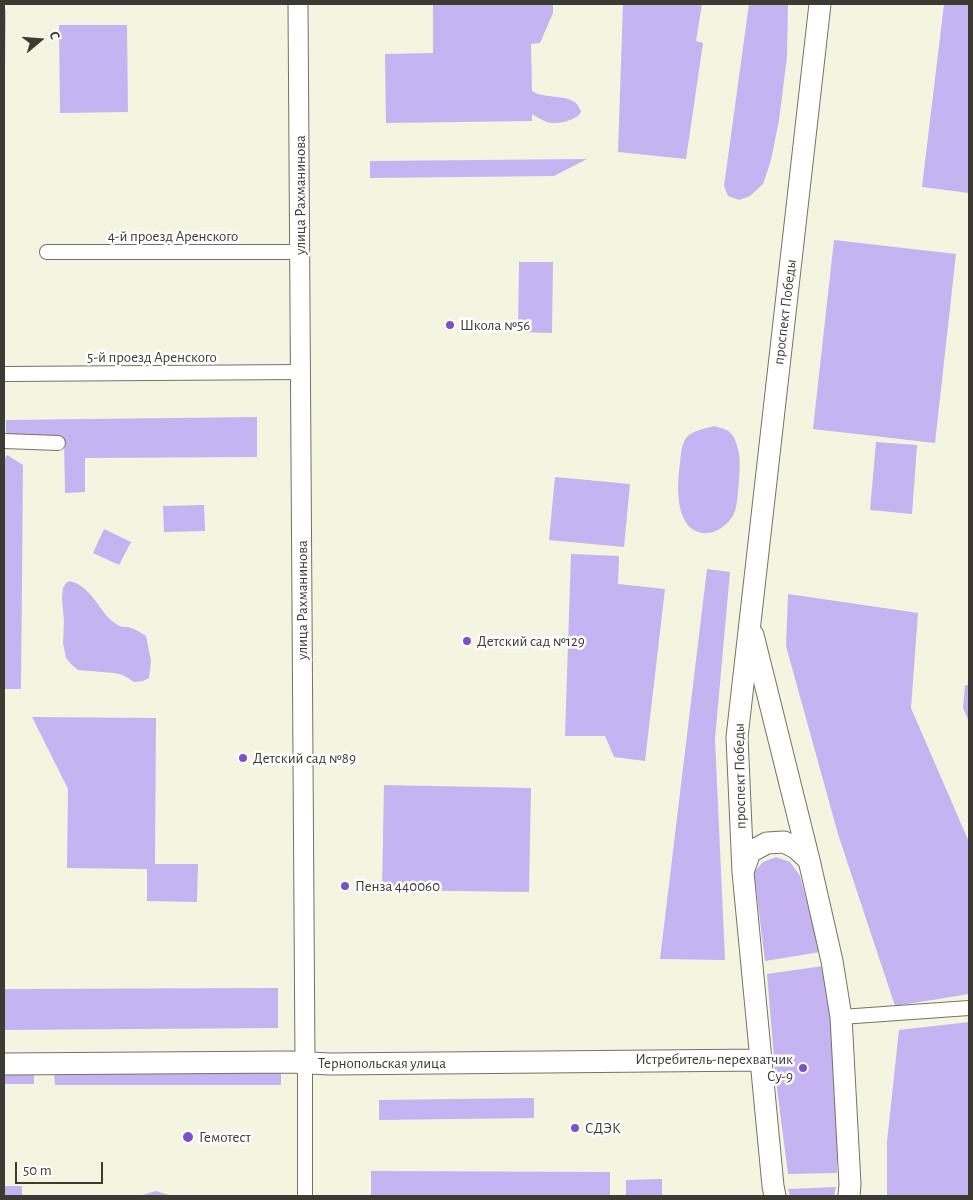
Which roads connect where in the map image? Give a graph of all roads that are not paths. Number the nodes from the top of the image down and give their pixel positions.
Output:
1 (298, 4) edge
2 (820, 4) edge
3 (47, 252) dead end
4 (300, 252) junction
5 (301, 372) junction
6 (4, 374) edge
7 (4, 441) edge
8 (58, 443) dead end
9 (749, 620) junction
10 (809, 860) junction
11 (743, 872) junction
12 (969, 1008) edge
13 (841, 1017) junction
14 (761, 1060) junction
15 (305, 1062) junction
16 (4, 1064) edge
17 (305, 1196) edge
18 (775, 1196) edge
19 (848, 1196) edge

1 - 4 main road, улица Рахманинова
2 - 9 main road, проспект Победы
3 - 4 street, 4-й проезд Аренского
4 - 5 main road, улица Рахманинова
5 - 6 street, 5-й проезд Аренского
5 - 15 main road, улица Рахманинова
7 - 8 street
9 - 10 main road, проспект Победы
9 - 11 main road, проспект Победы
10 - 11 main road
10 - 13 main road, проспект Победы
11 - 14 main road, проспект Победы
12 - 13 street
13 - 19 main road, проспект Победы
14 - 15 main road, Тернопольская улица
14 - 18 main road, проспект Победы
15 - 16 main road, Тернопольская улица
15 - 17 street, улица Рахманинова

